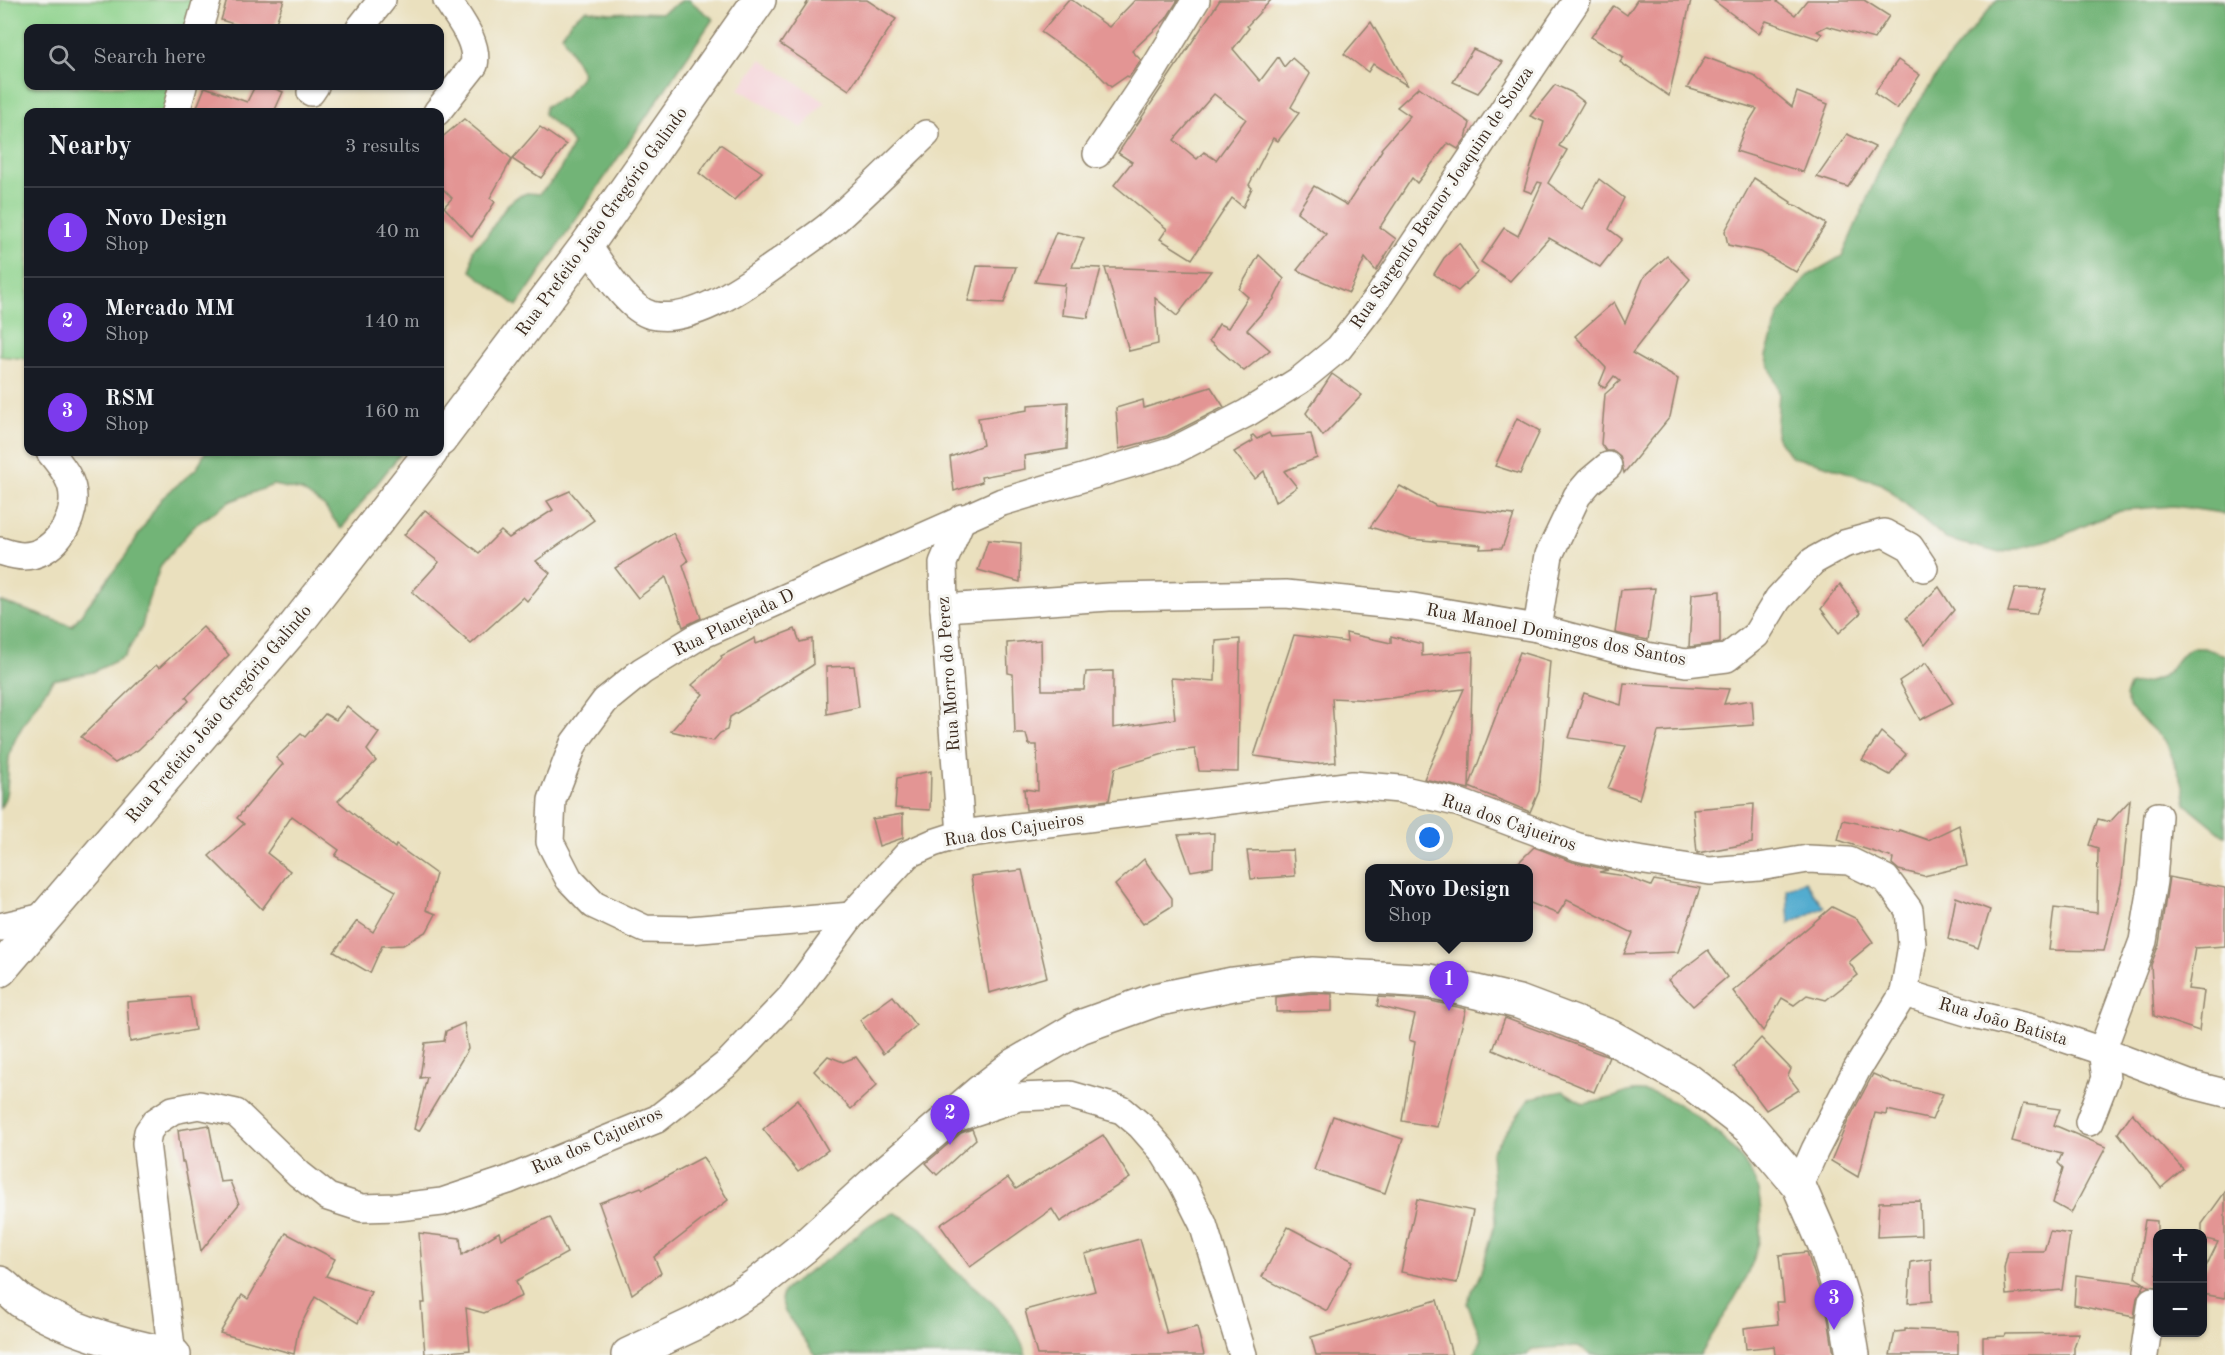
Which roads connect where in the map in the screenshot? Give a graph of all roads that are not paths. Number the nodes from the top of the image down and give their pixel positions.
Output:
1 (207, 0) edge
2 (382, 0) edge
3 (447, 0) edge
4 (759, 0) edge
5 (1197, 0) edge
6 (1577, 0) edge
7 (200, 24) edge
8 (363, 24) edge
9 (182, 90) edge
10 (177, 108) edge
11 (440, 108) edge
12 (926, 134) dead end
13 (1097, 154) dead end
14 (587, 245) junction
15 (444, 435) edge
16 (53, 456) edge
17 (428, 456) edge
18 (1608, 466) dead end
19 (962, 518) junction
20 (0, 551) edge
21 (1924, 568) dead end
22 (944, 608) junction
23 (1537, 628) junction
24 (2158, 816) dead end
25 (961, 834) junction
26 (851, 916) junction
27 (44, 918) junction
28 (0, 927) edge
29 (0, 970) edge
30 (1904, 993) junction
31 (2102, 1051) junction
32 (2225, 1093) edge
33 (946, 1121) junction
34 (2089, 1122) dead end
35 (1799, 1185) junction
36 (0, 1283) edge
37 (2152, 1301) dead end
38 (173, 1355) edge
39 (628, 1355) edge
40 (1243, 1355) edge
41 (1854, 1355) edge
42 (2144, 1355) edge

1 - 7 street
2 - 8 street
3 - 11 street
4 - 14 main road, Rua Prefeito João Gregório Galindo
5 - 13 street
6 - 19 street, Rua Sargento Beanor Joaquim de Souza
9 - 10 street
12 - 14 street
14 - 15 main road, Rua Prefeito João Gregório Galindo
16 - 20 street
17 - 27 main road, Rua Prefeito João Gregório Galindo
18 - 23 street
19 - 22 street, Rua Morro do Perez
19 - 26 street, Rua Planejada D
21 - 23 street, Rua Manoel Domingos dos Santos
22 - 23 street, Rua Manoel Domingos dos Santos
22 - 25 street, Rua Morro do Perez
24 - 31 street
25 - 26 street, Rua dos Cajueiros
25 - 30 street, Rua dos Cajueiros
26 - 38 street, Rua dos Cajueiros
27 - 28 street
27 - 29 main road, Rua Prefeito João Gregório Galindo
30 - 31 street, Rua João Batista
30 - 35 street, Rua dos Cajueiros
31 - 32 street, Rua João Batista
31 - 34 street
33 - 35 main road
33 - 39 main road
33 - 40 street
35 - 41 main road
36 - 38 main road
37 - 42 street

